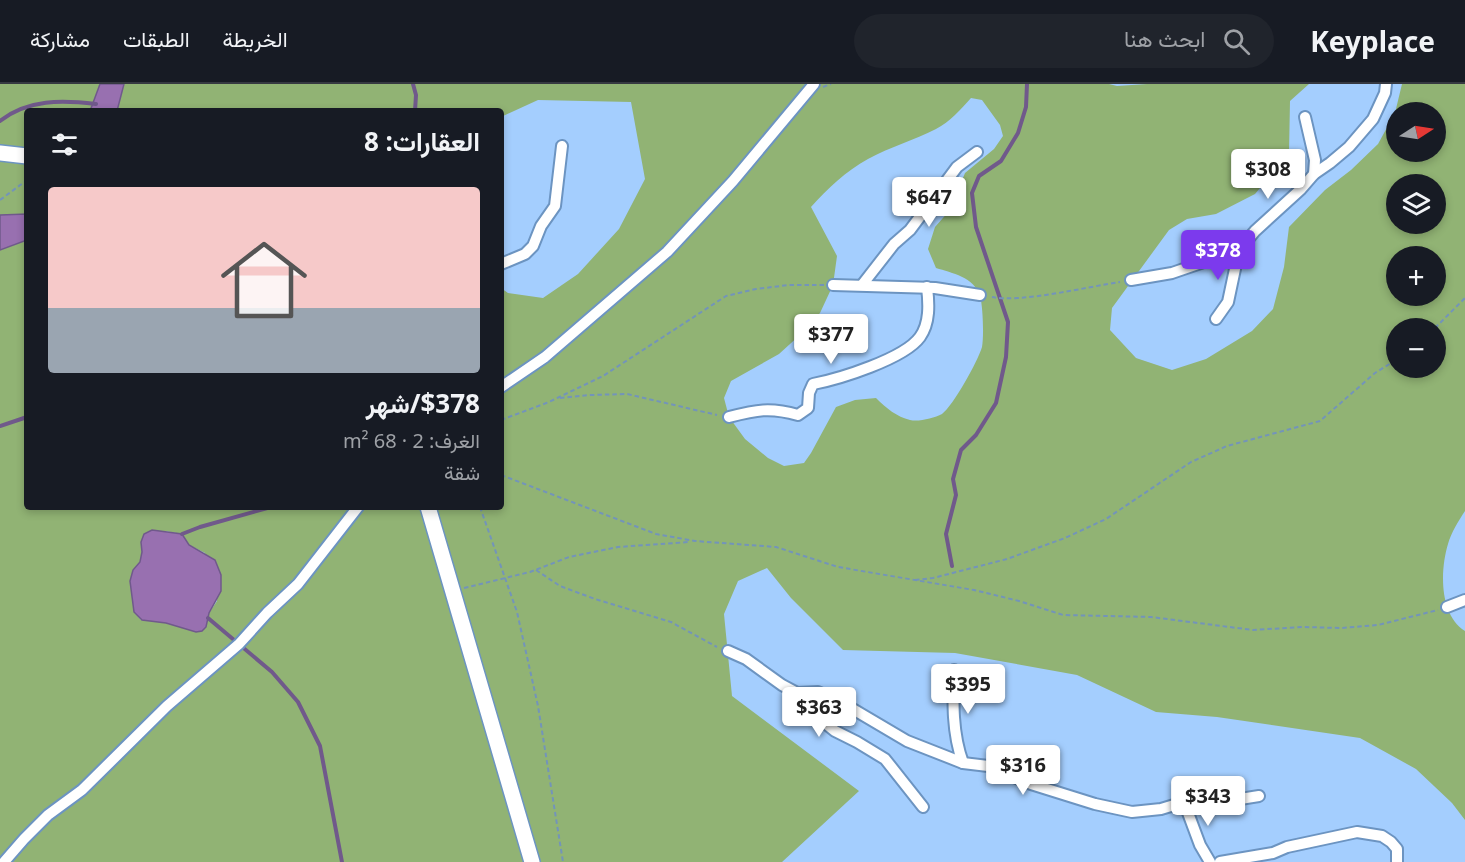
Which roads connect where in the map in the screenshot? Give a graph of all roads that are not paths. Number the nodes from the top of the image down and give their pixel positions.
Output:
1 (814, 84) edge
2 (1386, 84) edge
3 (1305, 117) dead end
4 (562, 146) dead end
5 (977, 152) dead end
6 (0, 153) edge
7 (24, 156) edge
8 (1314, 174) junction
9 (1239, 250) junction
10 (504, 263) edge
11 (1131, 280) road end
12 (833, 285) road end
13 (862, 285) junction
14 (927, 287) junction
15 (980, 295) road end
16 (1216, 319) dead end
17 (504, 385) edge
18 (729, 417) road end
19 (356, 510) edge
20 (429, 510) edge
21 (1465, 600) edge
22 (1447, 607) road end
23 (728, 651) road end
24 (954, 670) dead end
25 (797, 693) junction
26 (963, 763) junction
27 (1259, 796) dead end
28 (1184, 802) junction
29 (923, 807) dead end
30 (4, 862) edge
31 (532, 862) edge
32 (1210, 862) edge
33 (1220, 862) edge
34 (1397, 862) edge

1 - 17 street
2 - 8 street
3 - 8 street
4 - 10 street
5 - 13 street
6 - 7 main road
8 - 9 street
9 - 11 street
9 - 16 street
12 - 13 street
13 - 14 street
14 - 15 street
14 - 18 street
19 - 30 street
20 - 31 main road
21 - 22 street
23 - 25 street
24 - 26 street
25 - 26 street
25 - 29 street
26 - 28 street
27 - 28 street
28 - 32 street
33 - 34 street

